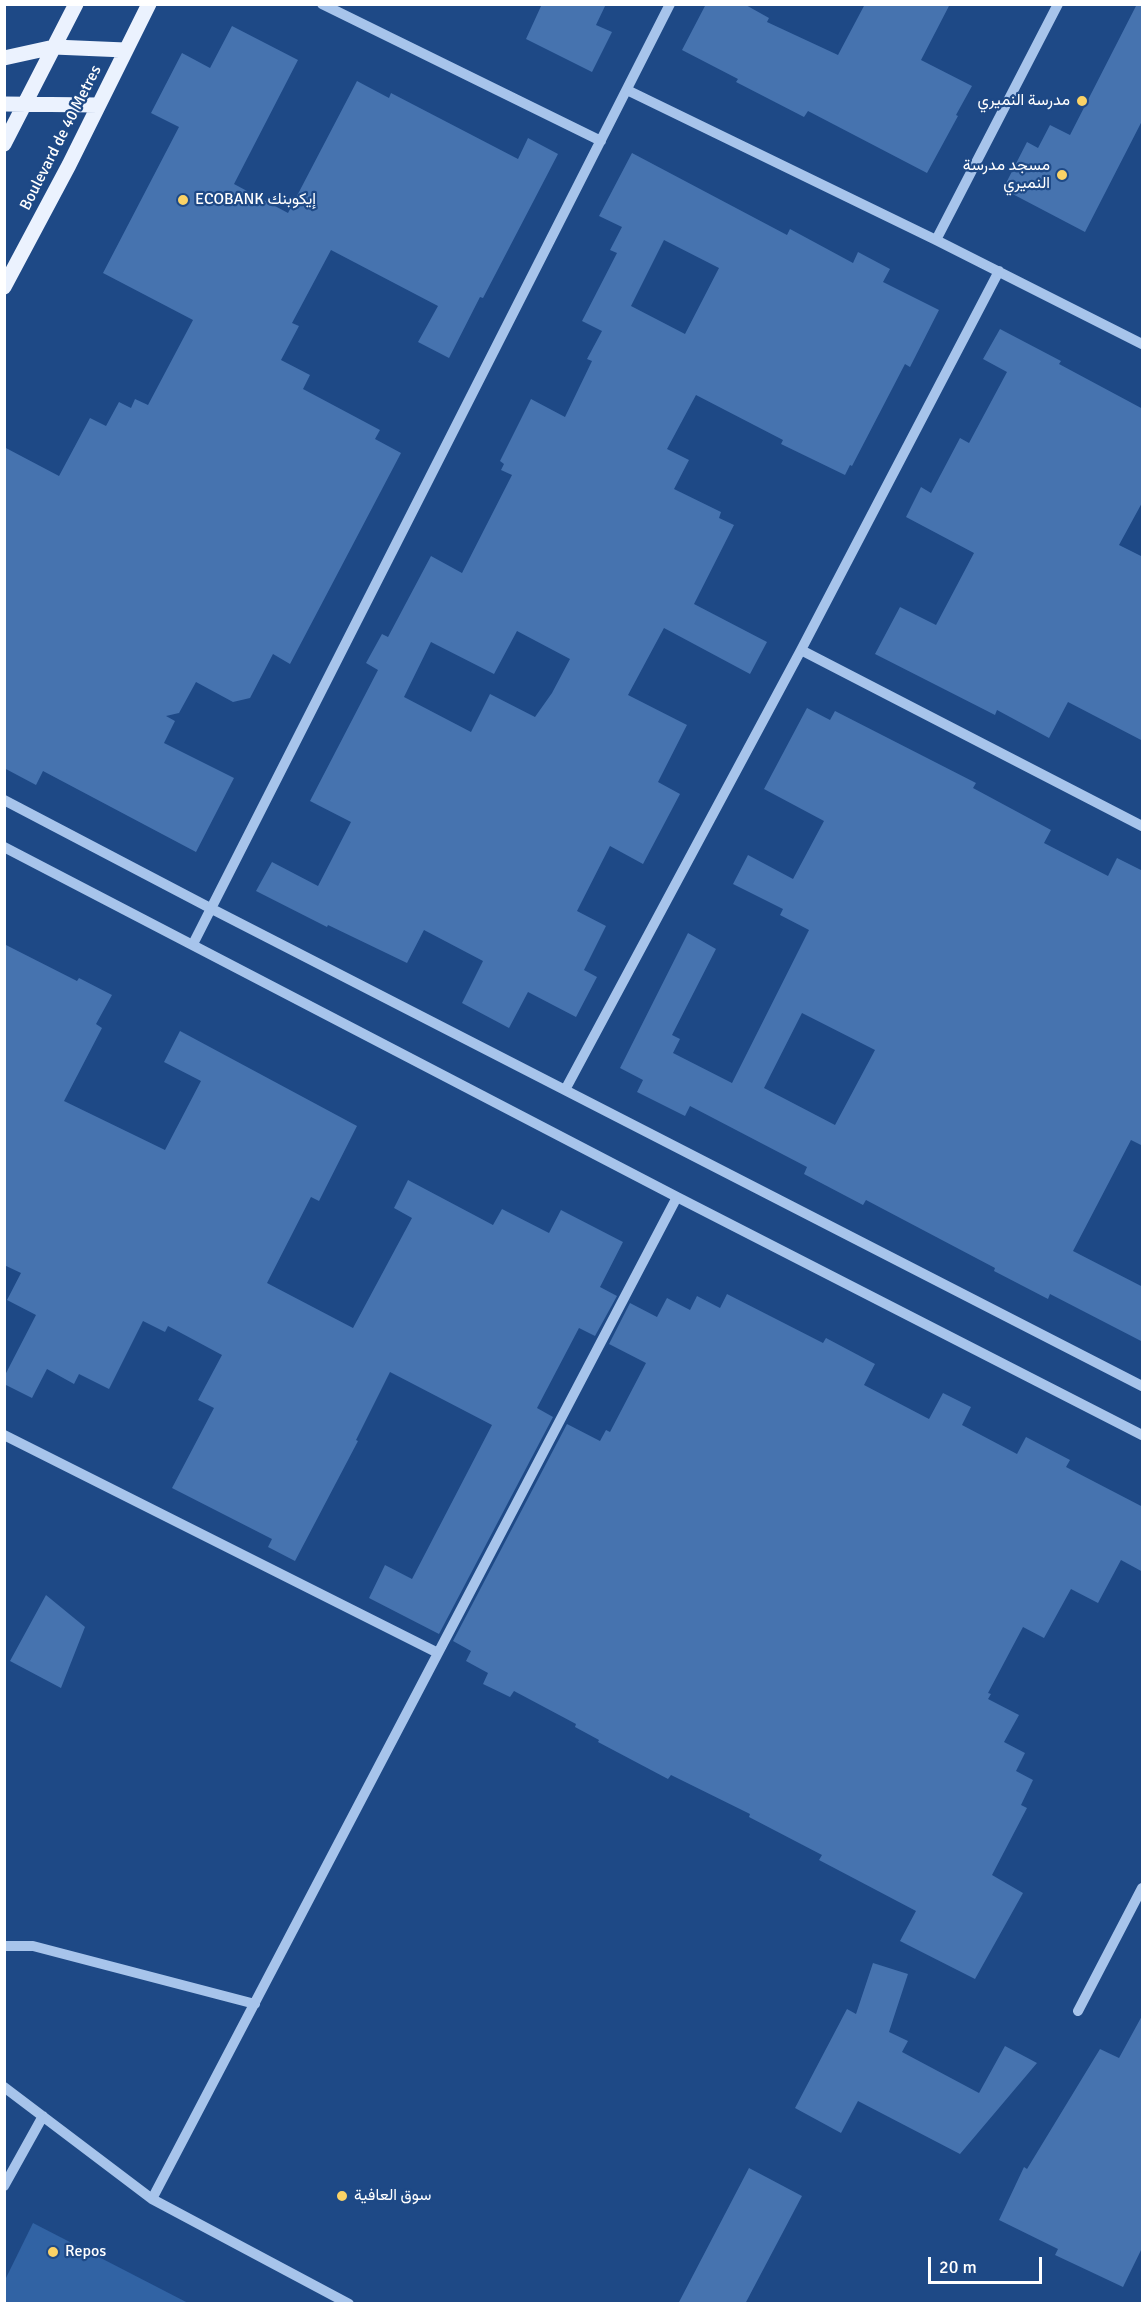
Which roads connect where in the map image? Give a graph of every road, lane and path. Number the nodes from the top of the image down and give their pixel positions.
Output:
1 (76, 4) edge
2 (149, 4) edge
3 (322, 4) edge
4 (670, 4) edge
5 (1058, 4) edge
6 (54, 47) junction
7 (125, 50) junction
8 (4, 58) edge
9 (627, 90) junction
10 (4, 104) edge
11 (25, 104) junction
12 (98, 105) junction
13 (601, 141) junction
14 (4, 144) edge
15 (936, 240) junction
16 (999, 271) junction
17 (4, 287) edge
18 (1143, 344) edge
19 (801, 650) junction
20 (4, 800) edge
21 (1143, 826) edge
22 (4, 847) edge
23 (212, 909) junction
24 (193, 944) junction
25 (565, 1090) junction
26 (677, 1197) junction
27 (1143, 1386) edge
28 (4, 1435) edge
29 (1143, 1435) edge
30 (438, 1653) junction
31 (1143, 1888) edge
32 (4, 1946) edge
33 (255, 2004) junction
34 (1078, 2011) dead end
35 (4, 2086) edge
36 (43, 2116) junction
37 (4, 2186) edge
38 (152, 2199) junction
39 (349, 2304) edge

1 - 6 main road
2 - 7 main road, Boulevard de 40 Metres
3 - 13 street
4 - 9 street
5 - 15 street
6 - 7 main road
6 - 8 main road
6 - 11 main road
7 - 12 main road, Boulevard de 40 Metres
9 - 13 street
9 - 15 street
10 - 11 main road
11 - 12 main road
11 - 14 main road
12 - 17 main road, Boulevard de 40 Metres
13 - 23 street
15 - 16 street
16 - 18 street
16 - 19 street
19 - 21 street
19 - 25 street
20 - 23 street
22 - 24 street
23 - 24 street
23 - 25 street
24 - 26 street
25 - 27 street
26 - 29 street
26 - 30 street
28 - 30 street
30 - 33 street
31 - 34 street
32 - 33 street
33 - 38 street
35 - 36 street
36 - 37 street
36 - 38 street
38 - 39 street

